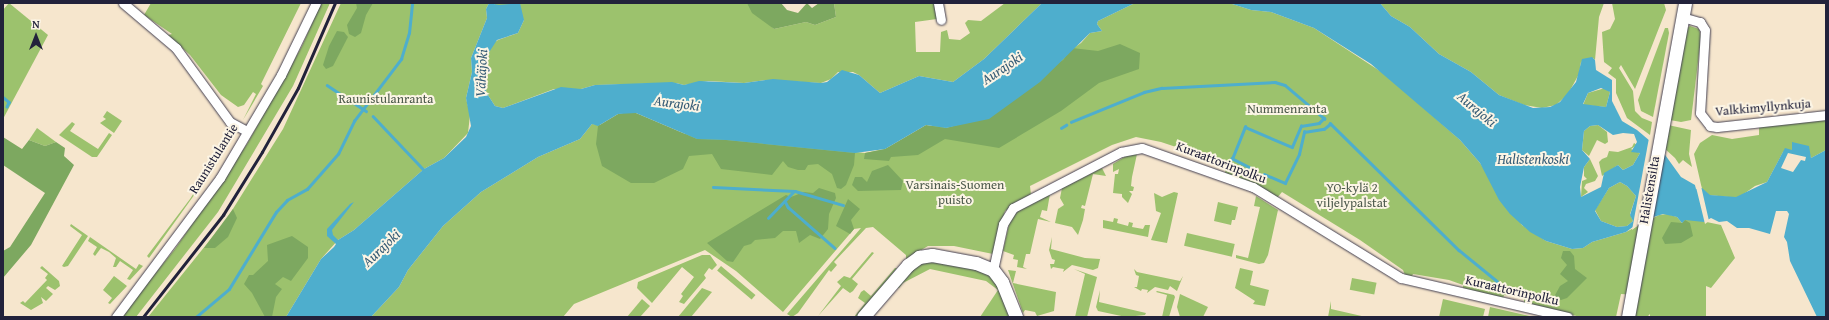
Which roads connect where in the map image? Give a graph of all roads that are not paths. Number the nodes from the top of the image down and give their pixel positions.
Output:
1 (316, 3) edge
2 (938, 3) edge
3 (1685, 3) edge
4 (124, 4) edge
5 (1682, 17) junction
6 (941, 20) dead end
7 (1826, 115) edge
8 (247, 131) junction
9 (993, 270) junction
10 (116, 317) edge
11 (863, 317) edge
12 (1016, 317) edge
13 (1568, 317) edge
14 (1628, 317) edge

1 - 8 street, Raunistulantie
2 - 6 street
3 - 5 street, Halistensilta
4 - 8 street
5 - 7 street, Valkkimyllynkuja
5 - 14 street, Halistensilta
8 - 10 street, Raunistulantie
9 - 11 street
9 - 12 street
9 - 13 street, Kuraattorinpolku

